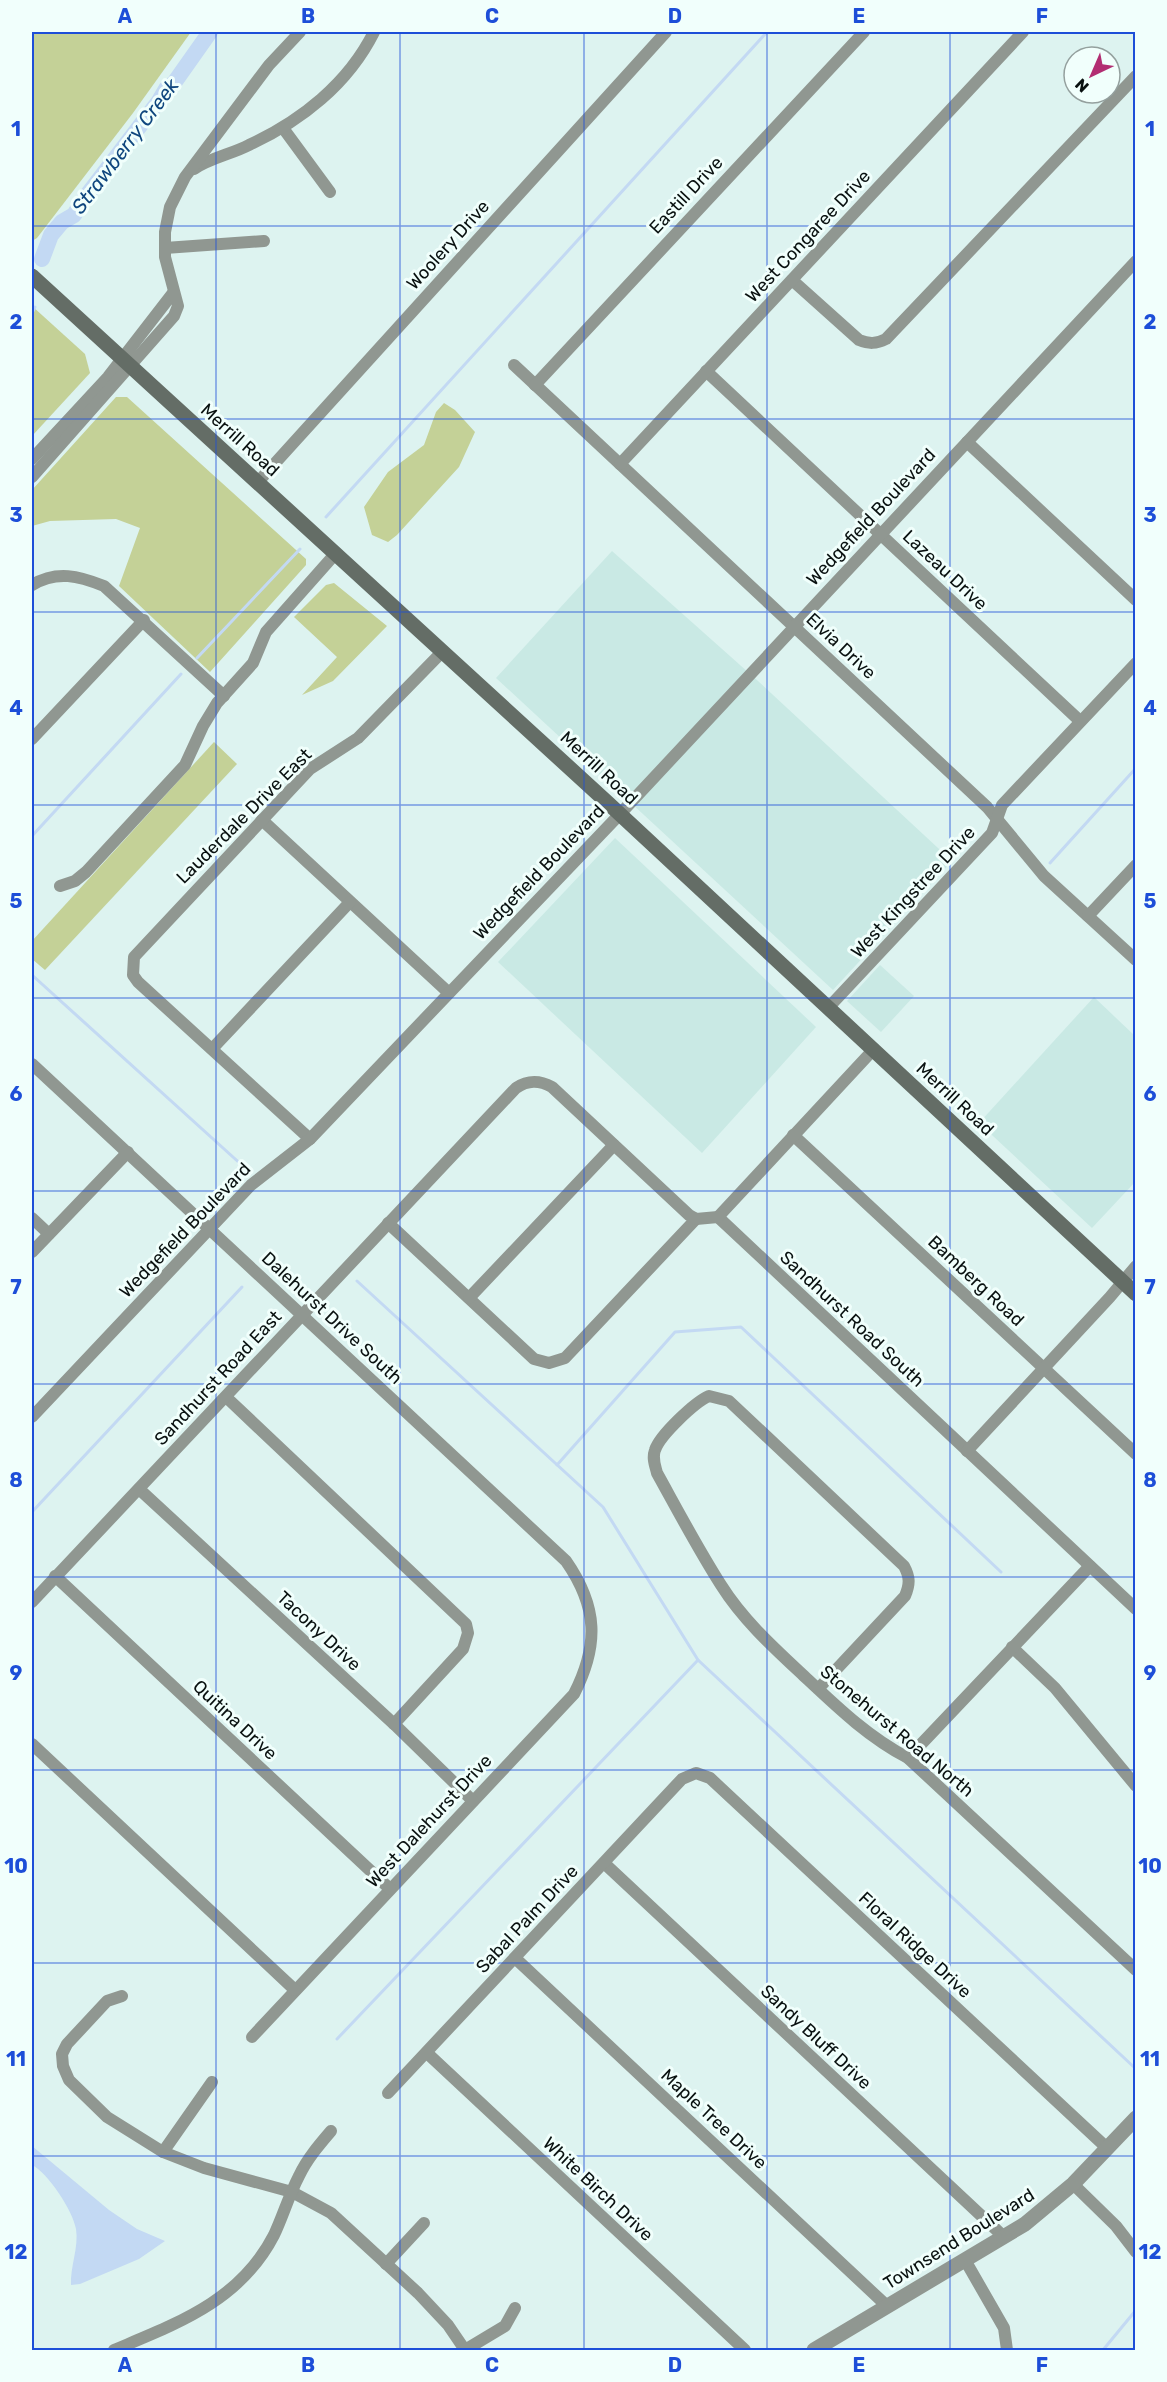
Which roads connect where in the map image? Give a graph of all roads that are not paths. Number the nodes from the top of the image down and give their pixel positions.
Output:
1 (300, 32) edge
2 (374, 32) edge
3 (666, 32) edge
4 (864, 32) edge
5 (1023, 32) edge
6 (1136, 76) edge
7 (283, 128) junction
8 (188, 174) junction
9 (330, 192) dead end
10 (264, 240) dead end
11 (165, 248) junction
12 (1136, 261) edge
13 (32, 276) edge
14 (792, 280) junction
15 (126, 362) junction
16 (514, 365) dead end
17 (706, 371) junction
18 (535, 385) junction
19 (967, 442) junction
20 (32, 459) edge
21 (620, 464) junction
22 (32, 477) edge
23 (258, 483) junction
24 (880, 534) junction
25 (336, 553) junction
26 (32, 585) edge
27 (1136, 600) edge
28 (144, 620) junction
29 (794, 627) junction
30 (443, 651) junction
31 (1136, 663) edge
32 (224, 696) junction
33 (1080, 721) junction
34 (32, 738) edge
35 (620, 814) junction
36 (262, 820) junction
37 (998, 820) junction
38 (1136, 865) edge
39 (60, 886) dead end
40 (351, 902) junction
41 (1088, 916) junction
42 (1136, 960) edge
43 (449, 993) junction
44 (829, 1007) junction
45 (212, 1049) junction
46 (874, 1049) junction
47 (32, 1064) edge
48 (793, 1135) junction
49 (310, 1139) junction
50 (614, 1145) junction
51 (128, 1152) junction
52 (718, 1217) junction
53 (32, 1218) edge
54 (696, 1219) junction
55 (388, 1223) junction
56 (210, 1228) junction
57 (49, 1234) junction
58 (32, 1252) edge
59 (1136, 1266) edge
60 (1123, 1282) junction
61 (1136, 1294) edge
62 (469, 1298) junction
63 (303, 1315) junction
64 (1044, 1369) junction
65 (226, 1397) junction
66 (32, 1418) edge
67 (967, 1451) junction
68 (1136, 1454) edge
69 (139, 1489) junction
70 (1090, 1566) junction
71 (55, 1576) junction
72 (32, 1602) edge
73 (1136, 1609) edge
74 (590, 1611) joint
75 (1012, 1647) junction
76 (818, 1689) junction
77 (394, 1724) junction
78 (32, 1744) edge
79 (908, 1758) junction
80 (696, 1773) joint
81 (1136, 1786) edge
82 (473, 1801) junction
83 (604, 1863) junction
84 (390, 1889) junction
85 (515, 1958) junction
86 (1136, 1970) edge
87 (295, 1990) junction
88 (123, 1996) dead end
89 (252, 2037) dead end
90 (427, 2053) junction
91 (212, 2082) dead end
92 (388, 2093) dead end
93 (1136, 2118) edge
94 (332, 2131) dead end
95 (1107, 2148) junction
96 (163, 2152) junction
97 (1073, 2184) junction
98 (292, 2192) junction
99 (424, 2223) dead end
100 (1003, 2236) junction
101 (1136, 2252) edge
102 (964, 2260) junction
103 (386, 2264) junction
104 (887, 2307) junction
105 (515, 2308) dead end
106 (114, 2350) edge
107 (465, 2350) edge
108 (745, 2350) edge
109 (814, 2350) edge
110 (1007, 2350) edge

1 - 8 street
2 - 7 street
3 - 23 street, Woolery Drive
4 - 18 street, Eastill Drive
5 - 14 street, West Congaree Drive
6 - 14 street
7 - 8 street
7 - 9 street
8 - 11 street
10 - 11 street
11 - 15 street
12 - 19 street, Wedgefield Boulevard
13 - 15 main road, Merrill Road
14 - 17 street, West Congaree Drive
15 - 20 street
15 - 22 street
15 - 23 main road, Merrill Road
16 - 18 street, Elvia Drive
17 - 21 street, West Congaree Drive
17 - 24 street, Lazeau Drive
18 - 21 street, Elvia Drive
19 - 24 street, Wedgefield Boulevard
19 - 27 street
21 - 29 street, Elvia Drive
23 - 25 main road, Merrill Road
24 - 29 street, Wedgefield Boulevard
24 - 33 street, Lazeau Drive
25 - 30 main road, Merrill Road
25 - 32 street
26 - 28 street
28 - 32 street
28 - 34 street
29 - 35 street, Wedgefield Boulevard
29 - 37 street, Elvia Drive
30 - 35 main road, Merrill Road
30 - 36 street, Lauderdale Drive East
31 - 33 street, West Kingstree Drive
32 - 39 street
33 - 37 street, West Kingstree Drive
35 - 43 street, Wedgefield Boulevard
35 - 44 main road, Merrill Road
36 - 40 street
36 - 45 street, Lauderdale Drive East
37 - 41 street, Elvia Drive
37 - 44 street, West Kingstree Drive
38 - 41 street
40 - 43 street
40 - 45 street
41 - 42 street, Elvia Drive
43 - 49 street, Wedgefield Boulevard
44 - 46 main road, Merrill Road
45 - 49 street
46 - 48 street
46 - 60 main road, Merrill Road
47 - 51 street, Dalehurst Drive South
48 - 52 street
48 - 64 street, Bamberg Road
49 - 56 street, Wedgefield Boulevard
50 - 54 street
50 - 55 street, Sandhurst Road East
50 - 62 street
51 - 56 street, Dalehurst Drive South
51 - 57 street
52 - 54 street
52 - 67 street, Sandhurst Road South
53 - 57 street
54 - 62 street
55 - 62 street
55 - 63 street, Sandhurst Road East
56 - 63 street, Dalehurst Drive South
56 - 66 street, Wedgefield Boulevard
57 - 58 street
59 - 60 street
60 - 61 main road, Merrill Road
60 - 64 street
63 - 65 street, Sandhurst Road East
63 - 74 street, Dalehurst Drive South
64 - 67 street
64 - 68 street, Bamberg Road
65 - 69 street, Sandhurst Road East
65 - 77 street
67 - 70 street, Sandhurst Road South
69 - 71 street, Sandhurst Road East
69 - 77 street, Tacony Drive
70 - 73 street, Sandhurst Road South
70 - 75 street
71 - 72 street, Sandhurst Road East
71 - 84 street, Quitina Drive
74 - 82 street, West Dalehurst Drive
75 - 79 street
75 - 81 street
76 - 76 street, Stonehurst Road North
76 - 79 street, Stonehurst Road North
77 - 82 street, Tacony Drive
78 - 87 street
79 - 86 street, Stonehurst Road North
80 - 83 street, Sabal Palm Drive
80 - 95 street, Floral Ridge Drive
82 - 84 street, West Dalehurst Drive
83 - 85 street, Sabal Palm Drive
83 - 100 street, Sandy Bluff Drive
84 - 87 street, West Dalehurst Drive
85 - 90 street, Sabal Palm Drive
85 - 104 street, Maple Tree Drive
87 - 89 street, West Dalehurst Drive
88 - 96 street
90 - 92 street, Sabal Palm Drive
90 - 108 street, White Birch Drive
91 - 96 street
93 - 95 street, Townsend Boulevard
94 - 98 street
95 - 97 street, Townsend Boulevard
96 - 98 street
97 - 100 street, Townsend Boulevard
97 - 101 street
98 - 103 street
98 - 106 street
99 - 103 street
100 - 102 street, Townsend Boulevard
102 - 104 street, Townsend Boulevard
102 - 110 street
103 - 107 street
104 - 109 street, Townsend Boulevard
105 - 107 street

